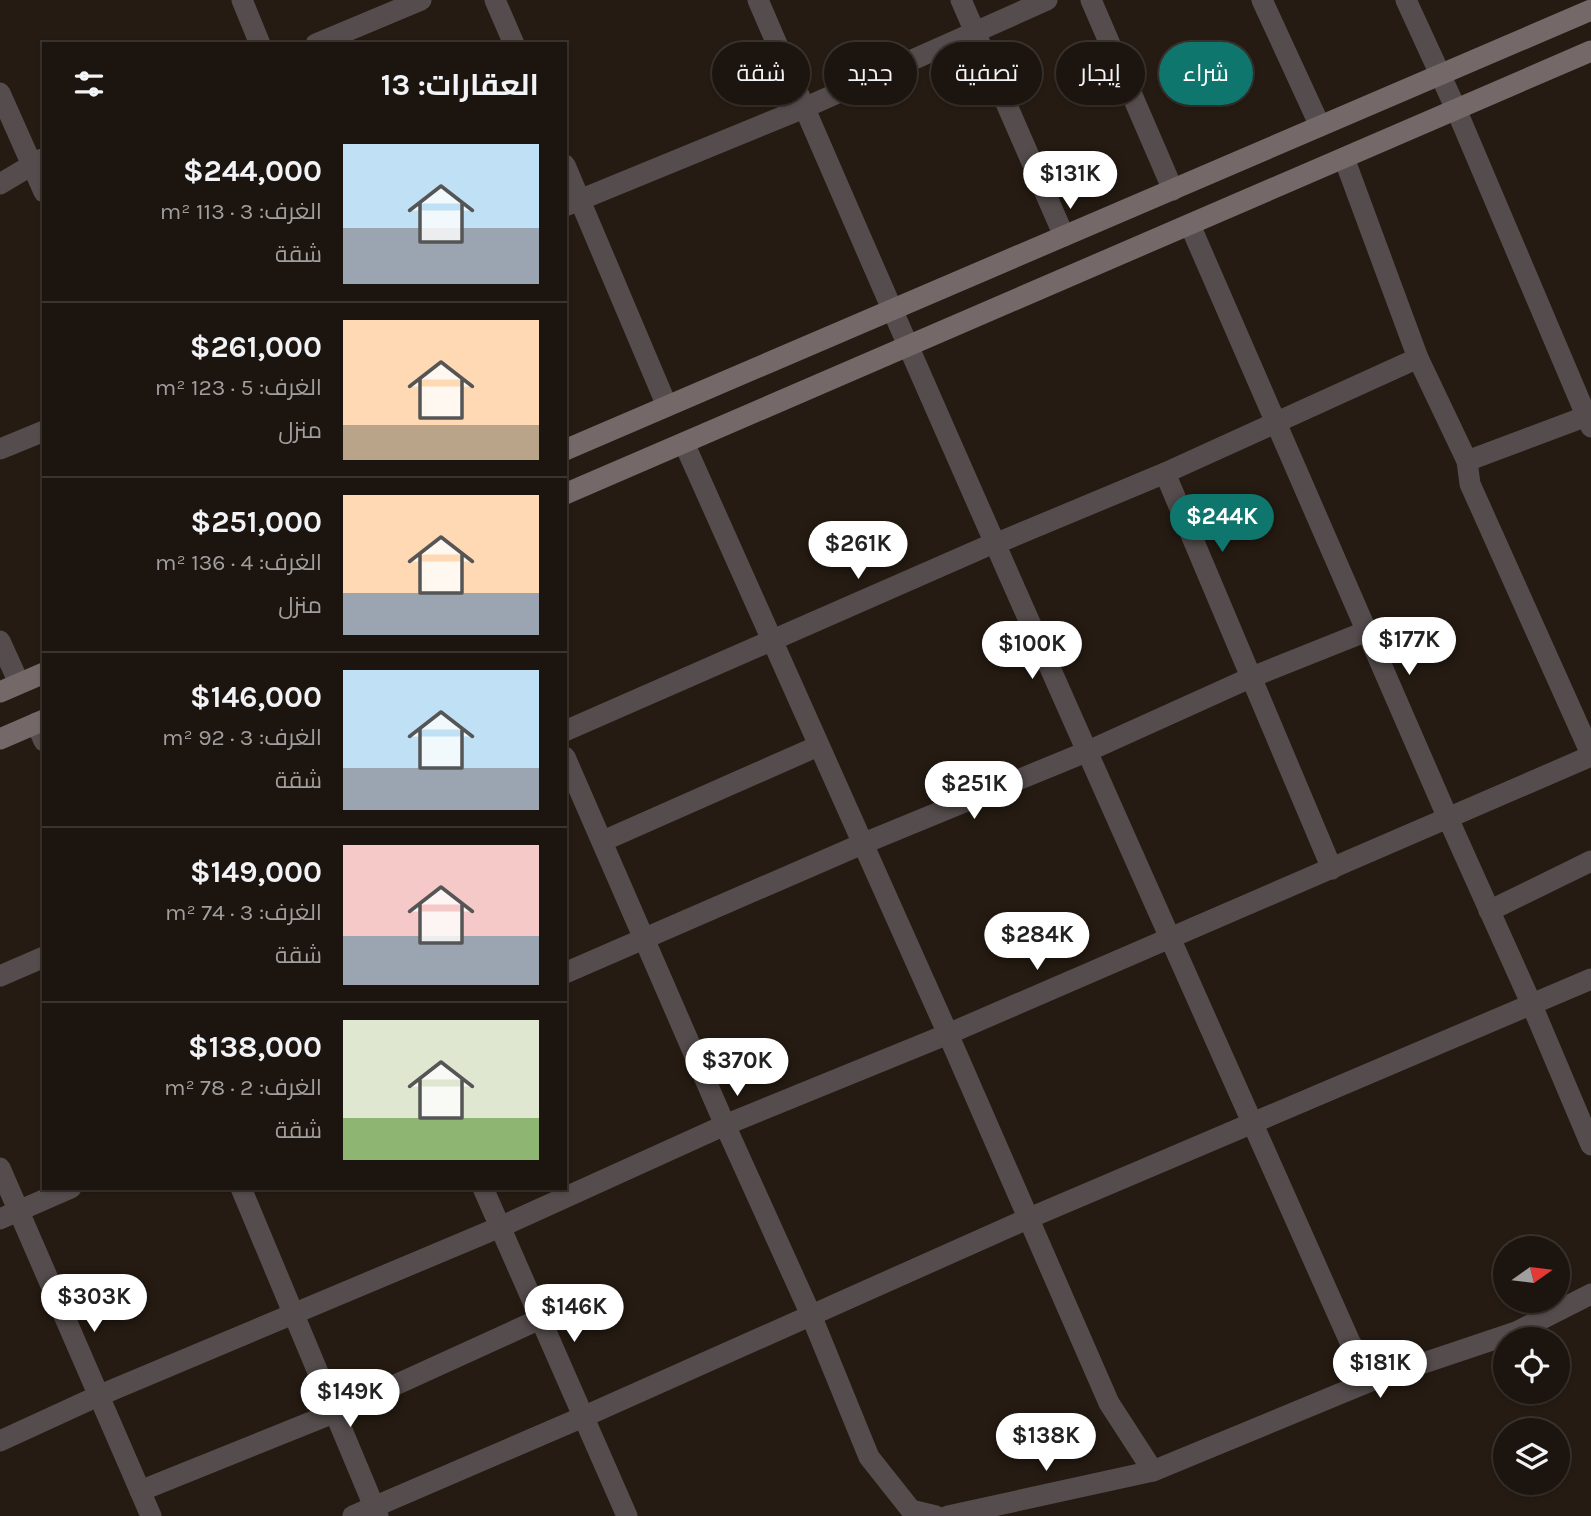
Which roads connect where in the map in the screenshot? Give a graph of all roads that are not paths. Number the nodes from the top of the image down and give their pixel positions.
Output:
1 (242, 0) edge
2 (421, 0) edge
3 (495, 0) edge
4 (758, 0) edge
5 (961, 0) edge
6 (1047, 0) edge
7 (1091, 0) edge
8 (1262, 0) edge
9 (1406, 0) edge
10 (1591, 10) edge
11 (973, 32) junction
12 (259, 42) edge
13 (321, 42) edge
14 (513, 42) edge
15 (1591, 51) edge
16 (1439, 75) junction
17 (0, 94) edge
18 (804, 108) junction
19 (1456, 109) junction
20 (1320, 126) junction
21 (1344, 158) junction
22 (38, 161) edge
23 (567, 174) edge
24 (42, 182) edge
25 (0, 184) edge
26 (1173, 190) junction
27 (573, 203) edge
28 (1190, 225) junction
29 (1064, 236) junction
30 (892, 310) junction
31 (906, 347) junction
32 (1418, 358) junction
33 (667, 406) junction
34 (1589, 421) edge
35 (1277, 424) junction
36 (42, 432) edge
37 (684, 443) junction
38 (0, 449) edge
39 (567, 449) edge
40 (1467, 461) junction
41 (1165, 473) junction
42 (567, 493) edge
43 (994, 543) junction
44 (1367, 631) junction
45 (0, 641) edge
46 (772, 642) junction
47 (42, 674) edge
48 (1251, 677) junction
49 (10, 688) edge
50 (41, 728) edge
51 (567, 730) edge
52 (0, 739) edge
53 (818, 746) junction
54 (1086, 752) junction
55 (1591, 755) edge
56 (567, 761) edge
57 (1447, 816) junction
58 (603, 841) junction
59 (862, 844) junction
60 (1591, 861) edge
61 (1332, 869) junction
62 (1489, 911) junction
63 (1169, 936) junction
64 (644, 937) junction
65 (42, 958) edge
66 (567, 972) edge
67 (0, 976) edge
68 (1591, 979) edge
69 (1531, 1003) junction
70 (948, 1034) junction
71 (1252, 1124) junction
72 (725, 1125) junction
73 (1591, 1145) edge
74 (0, 1168) edge
75 (66, 1190) edge
76 (242, 1190) edge
77 (484, 1190) edge
78 (9, 1215) edge
79 (1027, 1219) junction
80 (500, 1227) junction
81 (1591, 1294) edge
82 (295, 1314) junction
83 (811, 1315) junction
84 (540, 1319) junction
85 (1373, 1380) junction
86 (98, 1396) junction
87 (336, 1412) junction
88 (583, 1417) junction
89 (0, 1441) edge
90 (1153, 1471) junction
91 (140, 1491) junction
92 (376, 1511) edge
93 (907, 1513) edge
94 (151, 1516) edge
95 (353, 1516) edge
96 (627, 1516) edge
97 (936, 1516) edge
98 (948, 1516) edge

1 - 12 street
2 - 13 street
3 - 14 street
4 - 18 street
5 - 11 street
6 - 11 street
7 - 26 street
8 - 20 street
9 - 16 street
10 - 16 main road
11 - 18 street
11 - 29 street
15 - 19 main road
16 - 19 street
16 - 20 main road
17 - 22 street
18 - 27 street
18 - 30 street
19 - 21 main road
19 - 34 street
20 - 26 main road
21 - 28 main road
21 - 32 street
22 - 24 street
22 - 25 street
23 - 27 street
26 - 29 main road
27 - 33 street
28 - 31 main road
28 - 35 street
29 - 30 main road
30 - 31 street
30 - 33 main road
31 - 37 main road
31 - 43 street
32 - 35 street
32 - 40 street
33 - 39 main road
34 - 40 street
35 - 41 street
35 - 44 street
36 - 38 street
37 - 42 main road
37 - 46 street
40 - 55 street
41 - 43 street
41 - 48 street
43 - 46 street
43 - 54 street
44 - 48 street
44 - 57 street
45 - 49 street
46 - 51 street
46 - 53 street
47 - 49 main road
48 - 54 street
48 - 61 street
50 - 52 main road
53 - 58 street
53 - 59 street
54 - 59 street
54 - 63 street
55 - 57 street
56 - 58 street
57 - 61 street
57 - 62 street
58 - 64 street
59 - 64 street
59 - 70 street
60 - 62 street
61 - 63 street
62 - 69 street
63 - 70 street
63 - 71 street
64 - 66 street
64 - 72 street
65 - 67 street
68 - 69 street
69 - 71 street
69 - 73 street
70 - 72 street
70 - 79 street
71 - 79 street
71 - 85 street
72 - 80 street
72 - 83 street
74 - 78 street
75 - 78 street
76 - 82 street
77 - 80 street
78 - 86 street
79 - 83 street
79 - 90 street
80 - 82 street
80 - 84 street
81 - 85 street
82 - 86 street
82 - 87 street
83 - 88 street
83 - 93 street
84 - 87 street
84 - 88 street
85 - 90 street
86 - 89 street
86 - 91 street
87 - 91 street
87 - 92 street
88 - 92 street
88 - 96 street
90 - 98 street
91 - 94 street
92 - 95 street
93 - 97 street

